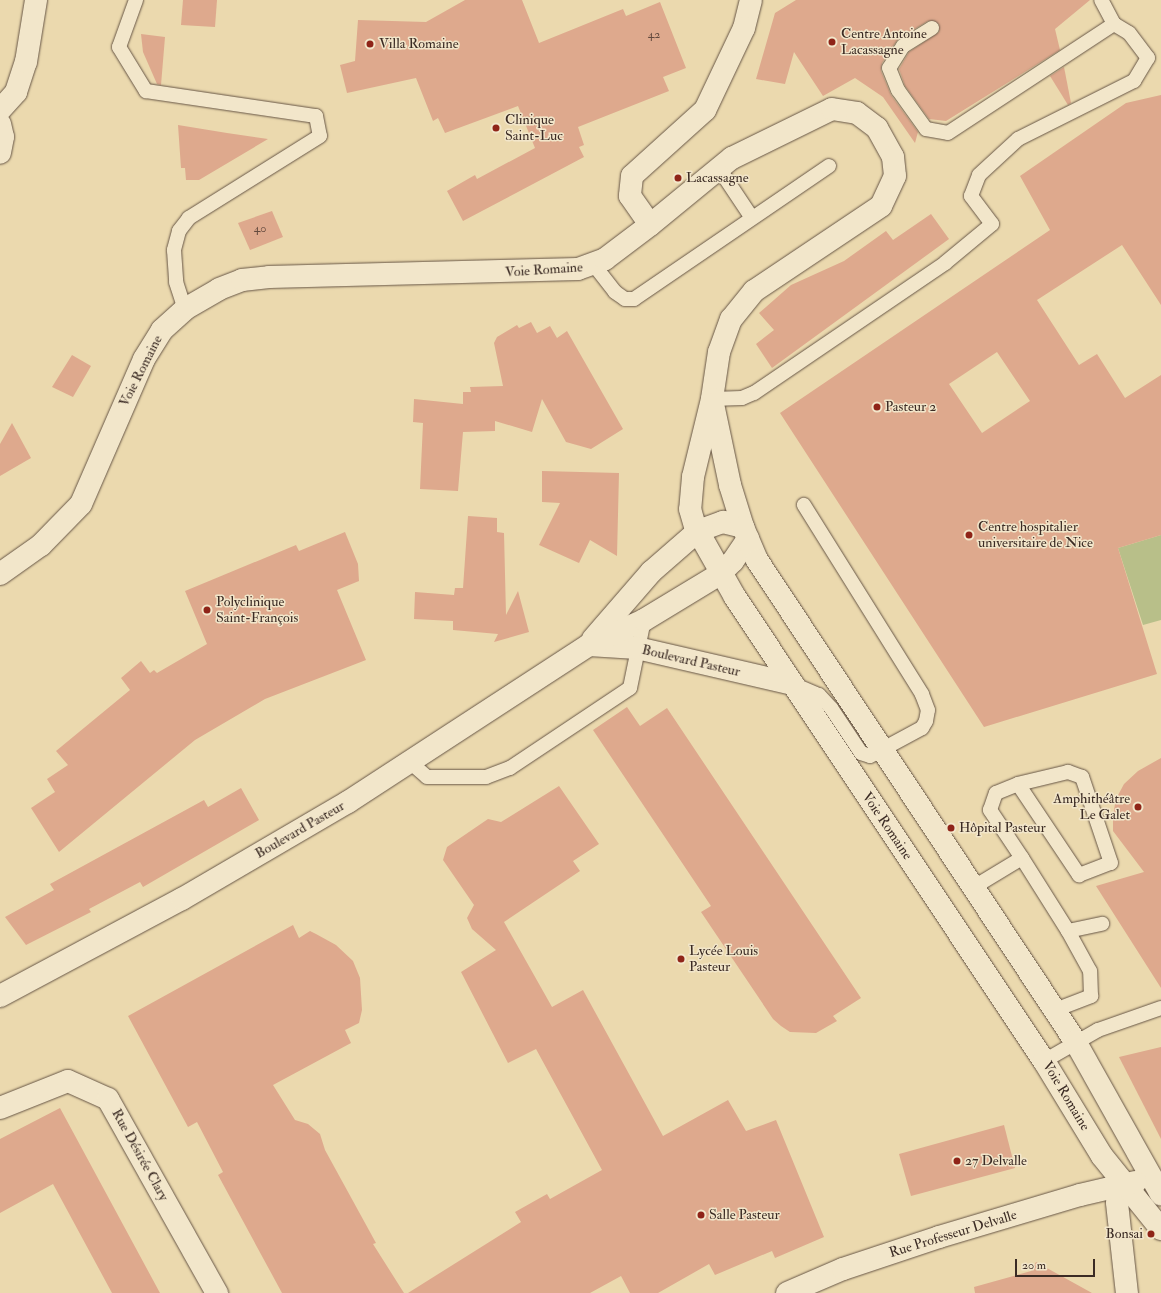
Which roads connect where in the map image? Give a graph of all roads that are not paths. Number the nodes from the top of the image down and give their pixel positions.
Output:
1 (36, 0) edge
2 (136, 0) edge
3 (751, 0) edge
4 (1101, 0) edge
5 (1114, 24) junction
6 (932, 28) dead end
7 (0, 110) edge
8 (0, 124) edge
9 (0, 153) edge
10 (829, 166) dead end
11 (718, 167) junction
12 (752, 218) junction
13 (650, 225) junction
14 (594, 265) junction
15 (185, 309) junction
16 (712, 398) junction
17 (804, 505) dead end
18 (698, 531) junction
19 (745, 533) junction
20 (0, 574) edge
21 (720, 574) junction
22 (644, 620) junction
23 (589, 645) junction
24 (637, 648) junction
25 (793, 684) junction
26 (882, 751) junction
27 (412, 763) junction
28 (1018, 784) junction
29 (1022, 858) junction
30 (974, 887) junction
31 (1102, 924) dead end
32 (1068, 931) junction
33 (0, 996) edge
34 (1161, 1008) edge
35 (1055, 1010) junction
36 (1075, 1042) junction
37 (1044, 1061) junction
38 (0, 1108) edge
39 (1158, 1182) edge
40 (1124, 1185) junction
41 (1161, 1228) edge
42 (217, 1293) edge
43 (787, 1293) edge
44 (1127, 1293) edge

1 - 7 main road
2 - 15 lane
3 - 13 main road
4 - 5 lane
5 - 6 lane
5 - 16 lane
8 - 9 main road
10 - 12 lane
11 - 12 lane
11 - 13 main road, Voie Romaine
11 - 16 main road, Voie Romaine
12 - 14 lane
13 - 14 main road, Voie Romaine
14 - 15 main road, Voie Romaine
15 - 20 main road, Voie Romaine
16 - 18 main road, Voie Romaine
16 - 19 main road, Voie Romaine
17 - 26 lane
18 - 19 main road, Boulevard Pasteur
18 - 21 main road, Voie Romaine
18 - 23 main road, Boulevard Pasteur
19 - 21 main road, Boulevard Pasteur
19 - 26 main road, Voie Romaine
21 - 22 main road, Boulevard Pasteur
21 - 25 main road, Voie Romaine
22 - 23 main road, Boulevard Pasteur
22 - 24 lane
23 - 24 main road, Boulevard Pasteur
23 - 27 main road, Boulevard Pasteur
24 - 25 main road, Boulevard Pasteur
24 - 27 lane
25 - 26 lane
25 - 37 main road, Voie Romaine
26 - 30 main road, Voie Romaine
27 - 33 main road, Boulevard Pasteur
28 - 28 lane
28 - 29 lane
29 - 30 lane
29 - 32 lane
30 - 35 main road, Voie Romaine
31 - 32 lane
32 - 35 lane
34 - 36 lane
35 - 36 main road, Voie Romaine
36 - 37 lane
36 - 39 main road, Voie Romaine
37 - 40 main road, Voie Romaine
38 - 42 main road, Rue Désirée Clary
39 - 40 main road, Rue Professeur Delvalle
40 - 41 main road, Voie Romaine
40 - 43 main road, Rue Professeur Delvalle
40 - 44 main road

